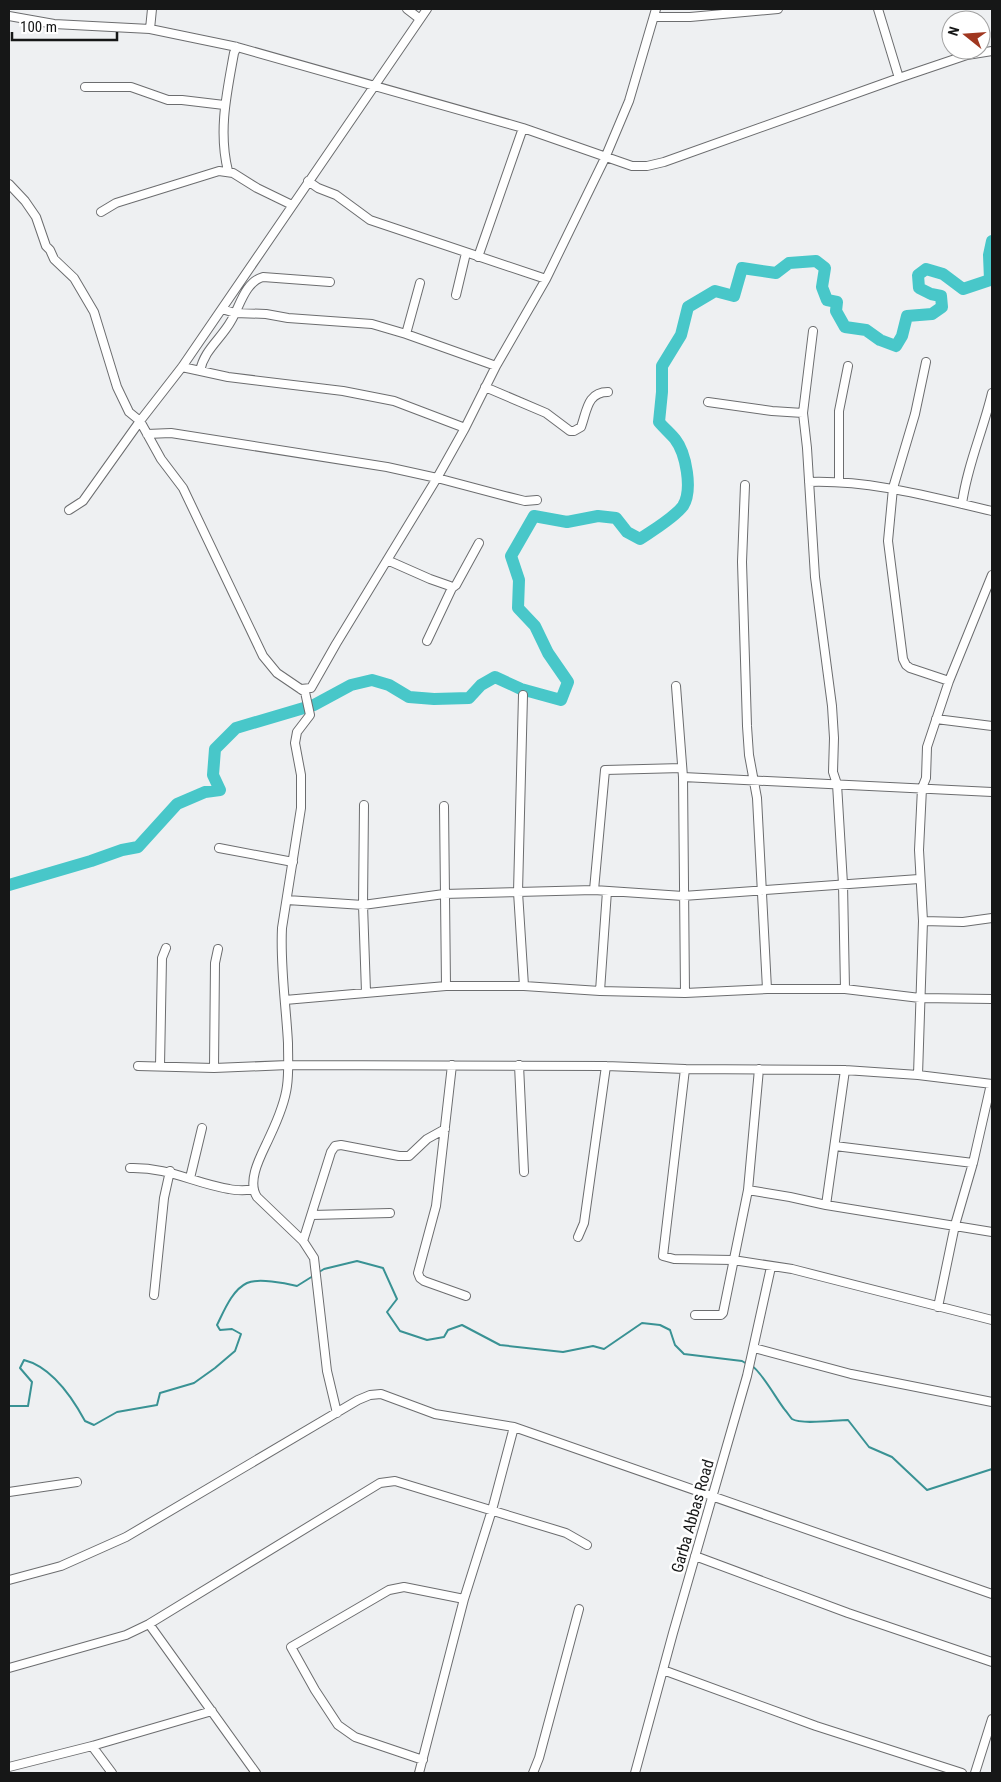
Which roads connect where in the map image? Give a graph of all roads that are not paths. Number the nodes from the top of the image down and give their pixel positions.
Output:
1 (152, 9) edge
2 (407, 9) edge
3 (427, 9) edge
4 (778, 9) edge
5 (878, 9) edge
6 (655, 13) edge
7 (9, 16) edge
8 (420, 19) junction
9 (150, 29) junction
10 (238, 47) junction
11 (992, 51) edge
12 (899, 78) junction
13 (373, 86) junction
14 (84, 87) dead end
15 (224, 105) junction
16 (523, 128) junction
17 (606, 158) junction
18 (228, 171) junction
19 (308, 182) junction
20 (9, 184) edge
21 (292, 205) junction
22 (101, 212) dead end
23 (466, 253) junction
24 (478, 257) junction
25 (546, 278) junction
26 (330, 282) dead end
27 (420, 283) dead end
28 (456, 295) dead end
29 (222, 309) junction
30 (235, 313) junction
31 (813, 331) dead end
32 (406, 334) junction
33 (926, 362) dead end
34 (496, 366) junction
35 (848, 366) dead end
36 (182, 367) junction
37 (200, 371) junction
38 (485, 387) junction
39 (608, 392) dead end
40 (992, 393) edge
41 (708, 402) dead end
42 (803, 413) junction
43 (140, 422) junction
44 (465, 428) junction
45 (147, 434) junction
46 (437, 478) junction
47 (839, 481) junction
48 (809, 482) junction
49 (745, 484) dead end
50 (893, 488) junction
51 (537, 500) dead end
52 (962, 504) junction
53 (69, 510) dead end
54 (992, 511) edge
55 (479, 543) dead end
56 (387, 560) junction
57 (992, 575) edge
58 (452, 588) junction
59 (989, 595) edge
60 (427, 641) dead end
61 (949, 681) junction
62 (676, 686) dead end
63 (303, 691) junction
64 (523, 695) dead end
65 (936, 719) junction
66 (992, 726) edge
67 (683, 772) junction
68 (754, 781) junction
69 (837, 784) junction
70 (922, 788) junction
71 (992, 792) edge
72 (364, 805) dead end
73 (444, 806) dead end
74 (219, 848) dead end
75 (293, 862) junction
76 (919, 879) junction
77 (843, 884) junction
78 (594, 890) junction
79 (606, 890) junction
80 (762, 890) junction
81 (518, 892) junction
82 (444, 894) junction
83 (683, 896) junction
84 (287, 900) junction
85 (363, 905) junction
86 (992, 918) edge
87 (923, 921) junction
88 (166, 948) dead end
89 (218, 949) dead end
90 (446, 986) junction
91 (524, 986) junction
92 (767, 989) junction
93 (845, 989) junction
94 (600, 991) junction
95 (366, 992) junction
96 (685, 993) junction
97 (920, 998) junction
98 (992, 999) edge
99 (285, 1000) junction
100 (288, 1065) junction
101 (138, 1066) dead end
102 (160, 1066) junction
103 (452, 1066) junction
104 (518, 1066) junction
105 (606, 1066) junction
106 (214, 1068) junction
107 (685, 1069) junction
108 (759, 1069) junction
109 (845, 1070) junction
110 (918, 1075) junction
111 (992, 1084) edge
112 (202, 1128) dead end
113 (445, 1129) junction
114 (835, 1146) junction
115 (973, 1163) junction
116 (130, 1168) dead end
117 (170, 1171) junction
118 (524, 1172) dead end
119 (190, 1178) junction
120 (252, 1190) junction
121 (748, 1190) junction
122 (826, 1205) junction
123 (390, 1213) dead end
124 (312, 1215) junction
125 (955, 1225) junction
126 (992, 1232) edge
127 (578, 1237) dead end
128 (303, 1242) junction
129 (733, 1260) junction
130 (772, 1267) junction
131 (154, 1295) dead end
132 (466, 1296) dead end
133 (938, 1307) junction
134 (695, 1315) dead end
135 (992, 1320) edge
136 (754, 1348) junction
137 (992, 1402) edge
138 (337, 1413) junction
139 (514, 1427) junction
140 (77, 1482) dead end
141 (9, 1492) edge
142 (711, 1497) junction
143 (492, 1510) junction
144 (587, 1544) dead end
145 (694, 1556) junction
146 (9, 1580) edge
147 (992, 1594) edge
148 (464, 1599) junction
149 (578, 1609) dead end
150 (150, 1624) junction
151 (992, 1662) edge
152 (9, 1668) edge
153 (663, 1670) junction
154 (212, 1711) junction
155 (992, 1720) edge
156 (92, 1746) junction
157 (423, 1760) junction
158 (9, 1766) edge
159 (112, 1773) edge
160 (256, 1773) edge
161 (419, 1773) edge
162 (533, 1773) edge
163 (635, 1773) edge
164 (962, 1773) edge
165 (975, 1773) edge

1 - 9 street
2 - 8 street
3 - 8 street
4 - 6 street
5 - 12 street
6 - 17 street
7 - 9 street
8 - 13 street
9 - 10 street
10 - 13 street
10 - 15 street
11 - 12 street
12 - 17 street
13 - 16 street
13 - 19 street
14 - 15 street
15 - 18 street
16 - 17 street
16 - 24 street
17 - 25 street
18 - 21 street
18 - 22 street
19 - 21 street
19 - 23 street
20 - 43 street
21 - 29 street
23 - 24 street
23 - 28 street
24 - 25 street
25 - 34 street
26 - 30 street
27 - 32 street
29 - 30 street
29 - 36 street
30 - 32 street
30 - 37 street
31 - 42 street
32 - 34 street
33 - 50 street
34 - 38 street
35 - 47 street
36 - 37 street
36 - 43 street
37 - 44 street
38 - 39 street
38 - 44 street
40 - 52 street
41 - 42 street
42 - 48 street
43 - 45 street
43 - 53 street
44 - 46 street
45 - 46 street
45 - 63 street
46 - 51 street
46 - 56 street
47 - 48 street
47 - 50 street
48 - 69 street
49 - 68 street
50 - 52 street
50 - 61 street
52 - 54 street
55 - 58 street
56 - 58 street
56 - 63 street
57 - 59 street
58 - 60 street
59 - 61 street
61 - 65 street
62 - 67 street
63 - 75 street
64 - 81 street
65 - 66 street
65 - 70 street
67 - 68 street
67 - 78 street
67 - 83 street
68 - 69 street
68 - 80 street
69 - 70 street
69 - 77 street
70 - 71 street
70 - 76 street
72 - 85 street
73 - 82 street
74 - 75 street
75 - 84 street
76 - 77 street
76 - 87 street
77 - 80 street
77 - 93 street
78 - 79 street
78 - 81 street
79 - 83 street
79 - 94 street
80 - 83 street
80 - 92 street
81 - 82 street
81 - 91 street
82 - 85 street
82 - 90 street
83 - 96 street
84 - 85 street
84 - 99 street
85 - 95 street
86 - 87 street
87 - 97 street
88 - 102 street
89 - 106 street
90 - 91 street
90 - 95 street
91 - 94 street
92 - 93 street
92 - 96 street
93 - 97 street
94 - 96 street
95 - 99 street
97 - 98 street
97 - 110 street
99 - 100 street
100 - 103 street
100 - 106 street
100 - 120 street
101 - 102 street
102 - 106 street
103 - 104 street
103 - 113 street
104 - 105 street
104 - 118 street
105 - 107 street
105 - 127 street
107 - 108 street
107 - 129 street
108 - 109 street
108 - 121 street
109 - 110 street
109 - 114 street
110 - 111 street
111 - 115 street
112 - 119 street
113 - 124 street
113 - 132 street
114 - 115 street
114 - 122 street
115 - 125 street
116 - 117 street
117 - 119 street
117 - 131 street
119 - 120 street
120 - 128 street
121 - 122 street
121 - 129 street
122 - 125 street
123 - 124 street
124 - 128 street
125 - 126 street
125 - 133 street
128 - 138 street
129 - 130 street
129 - 134 street
130 - 133 street
130 - 136 street, Garba Abbas Road
133 - 135 street
136 - 137 street
136 - 142 street, Garba Abbas Road
138 - 139 street
138 - 146 street
139 - 142 street
139 - 143 street
140 - 141 street
142 - 145 street, Garba Abbas Road
142 - 147 street
143 - 144 street
143 - 148 street
143 - 150 street
145 - 151 street
145 - 153 street, Garba Abbas Road
148 - 157 street
148 - 157 street
149 - 162 street
150 - 152 street
150 - 154 street
153 - 163 street, Garba Abbas Road
153 - 164 street
154 - 156 street
154 - 160 street
155 - 165 street
156 - 158 street
156 - 159 street
157 - 161 street

